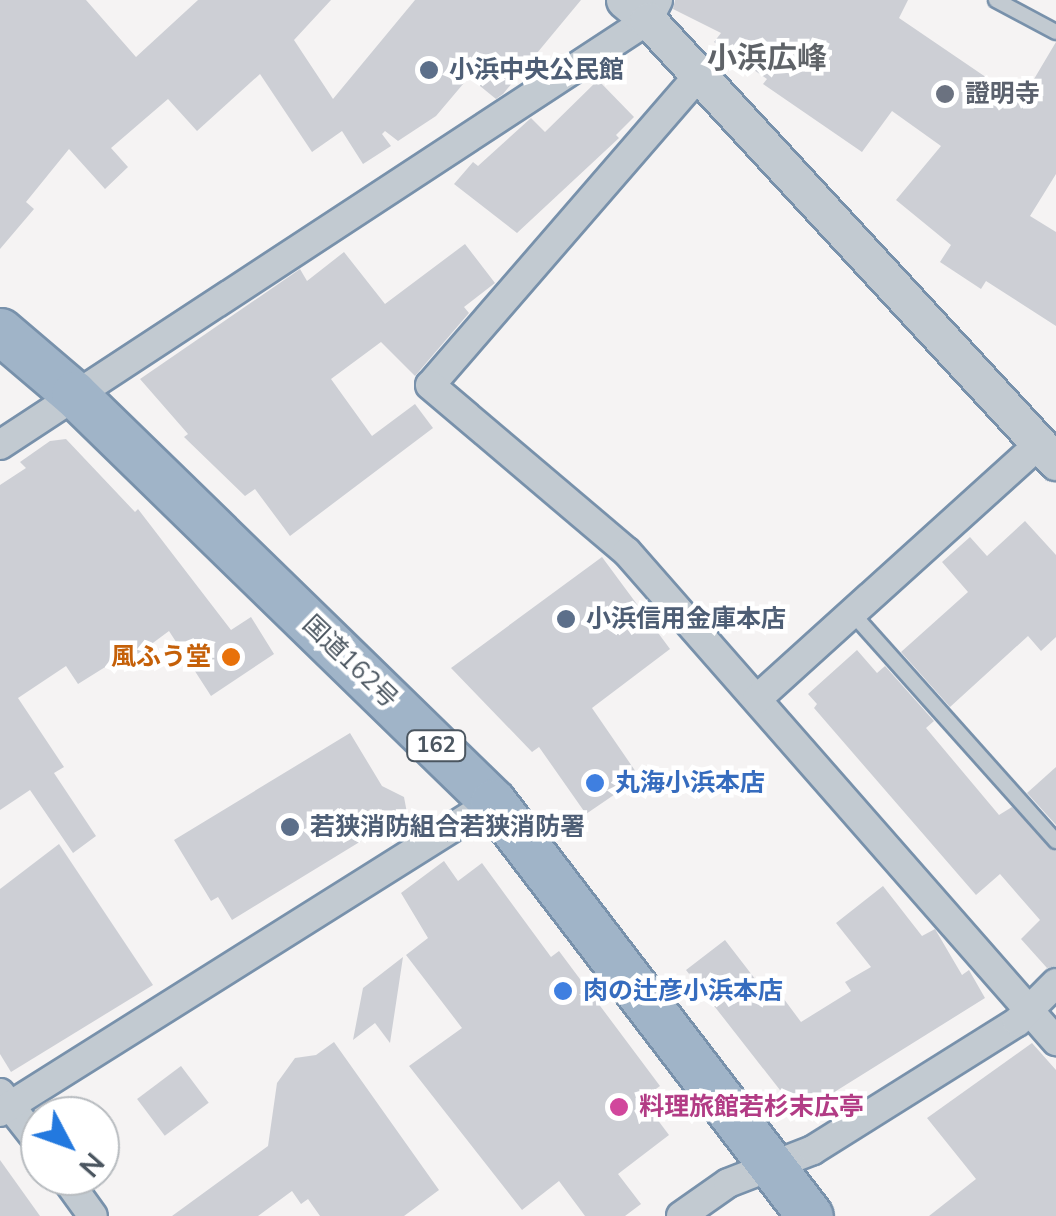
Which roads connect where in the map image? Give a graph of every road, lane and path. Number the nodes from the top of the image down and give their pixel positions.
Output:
1 (996, 0) edge
2 (643, 7) edge
3 (1056, 32) edge
4 (699, 75) junction
5 (0, 331) edge
6 (74, 394) junction
7 (0, 445) edge
8 (1048, 453) edge
9 (852, 614) junction
10 (757, 700) junction
11 (493, 802) junction
12 (1056, 842) edge
13 (1056, 983) edge
14 (1028, 1010) junction
15 (1056, 1041) edge
16 (4, 1103) edge
17 (770, 1163) junction
18 (681, 1216) edge
19 (810, 1216) edge

1 - 3 lane
2 - 4 street
2 - 6 street
4 - 8 street
4 - 10 street
5 - 6 highway, 国道162号 / 162
6 - 7 street
6 - 11 highway, 国道162号 / 162
8 - 9 street
9 - 10 street
9 - 12 lane
10 - 14 street
11 - 16 street
11 - 17 highway, 国道162号 / 162
13 - 14 street
14 - 15 street
14 - 17 street
17 - 18 street
17 - 19 highway, 国道162号 / 162

